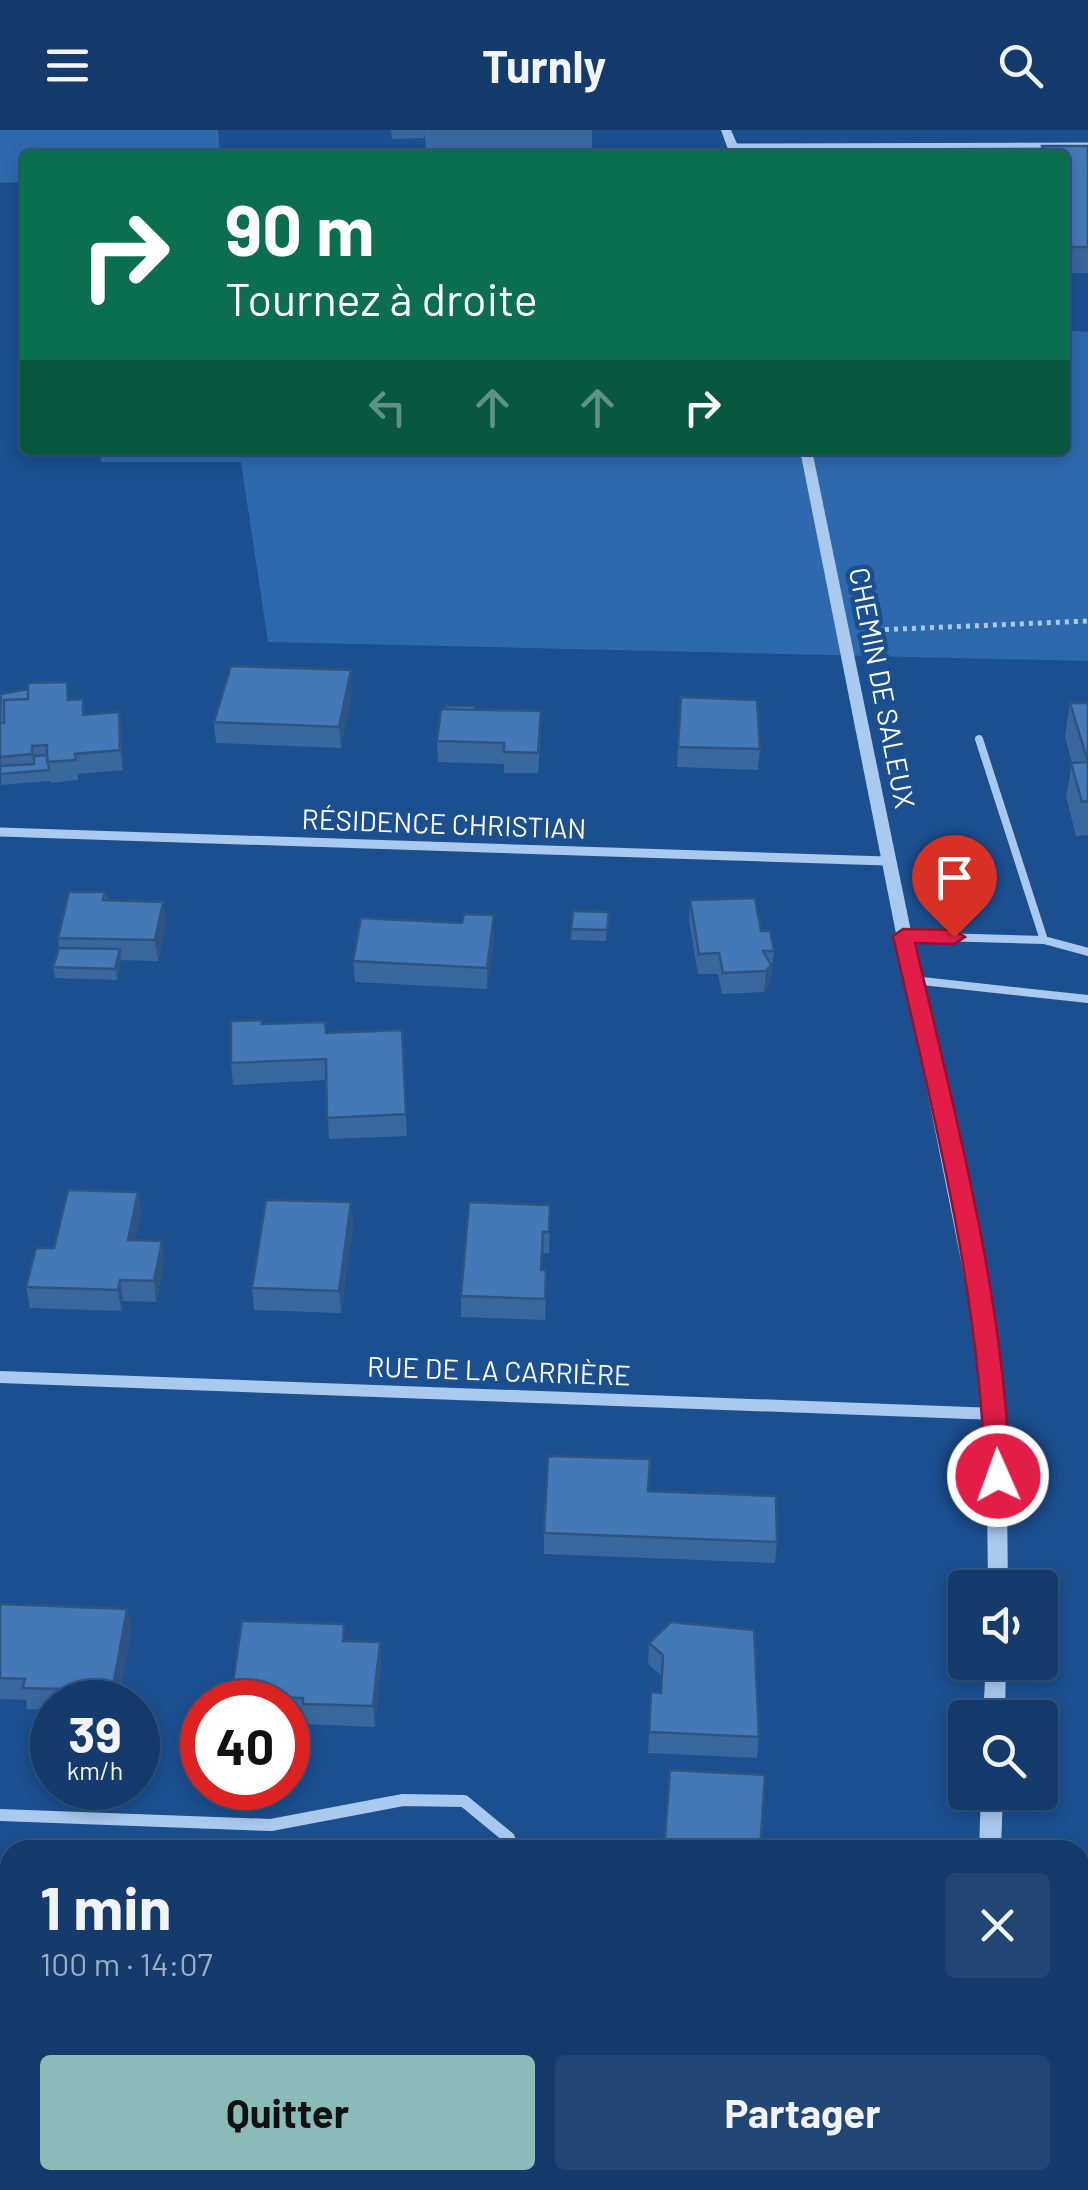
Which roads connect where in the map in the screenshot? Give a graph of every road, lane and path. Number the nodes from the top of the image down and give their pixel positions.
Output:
1 (726, 130) edge
2 (1088, 146) edge
3 (734, 150) edge
4 (807, 455) edge
5 (1088, 621) edge
6 (840, 632) junction
7 (979, 739) dead end
8 (0, 832) edge
9 (886, 861) junction
10 (903, 936) junction
11 (1044, 940) junction
12 (1088, 952) edge
13 (913, 980) junction
14 (1088, 999) edge
15 (0, 1377) edge
16 (996, 1414) junction
17 (998, 1570) edge
18 (991, 1810) edge
19 (0, 1814) edge
20 (510, 1840) edge
21 (990, 1840) edge

1 - 3 street
2 - 3 lane
4 - 6 street, CHEMIN DE SALEUX
5 - 6 path
6 - 9 street, CHEMIN DE SALEUX
7 - 11 lane
8 - 9 street, RÉSIDENCE CHRISTIAN
9 - 10 street, CHEMIN DE SALEUX
10 - 11 lane
10 - 13 street, CHEMIN DE SALEUX
11 - 12 lane
13 - 14 lane
13 - 16 street, CHEMIN DE SALEUX
15 - 16 street, RUE DE LA CARRIÈRE
16 - 17 street, CHEMIN DE SALEUX
18 - 21 street
19 - 20 street

